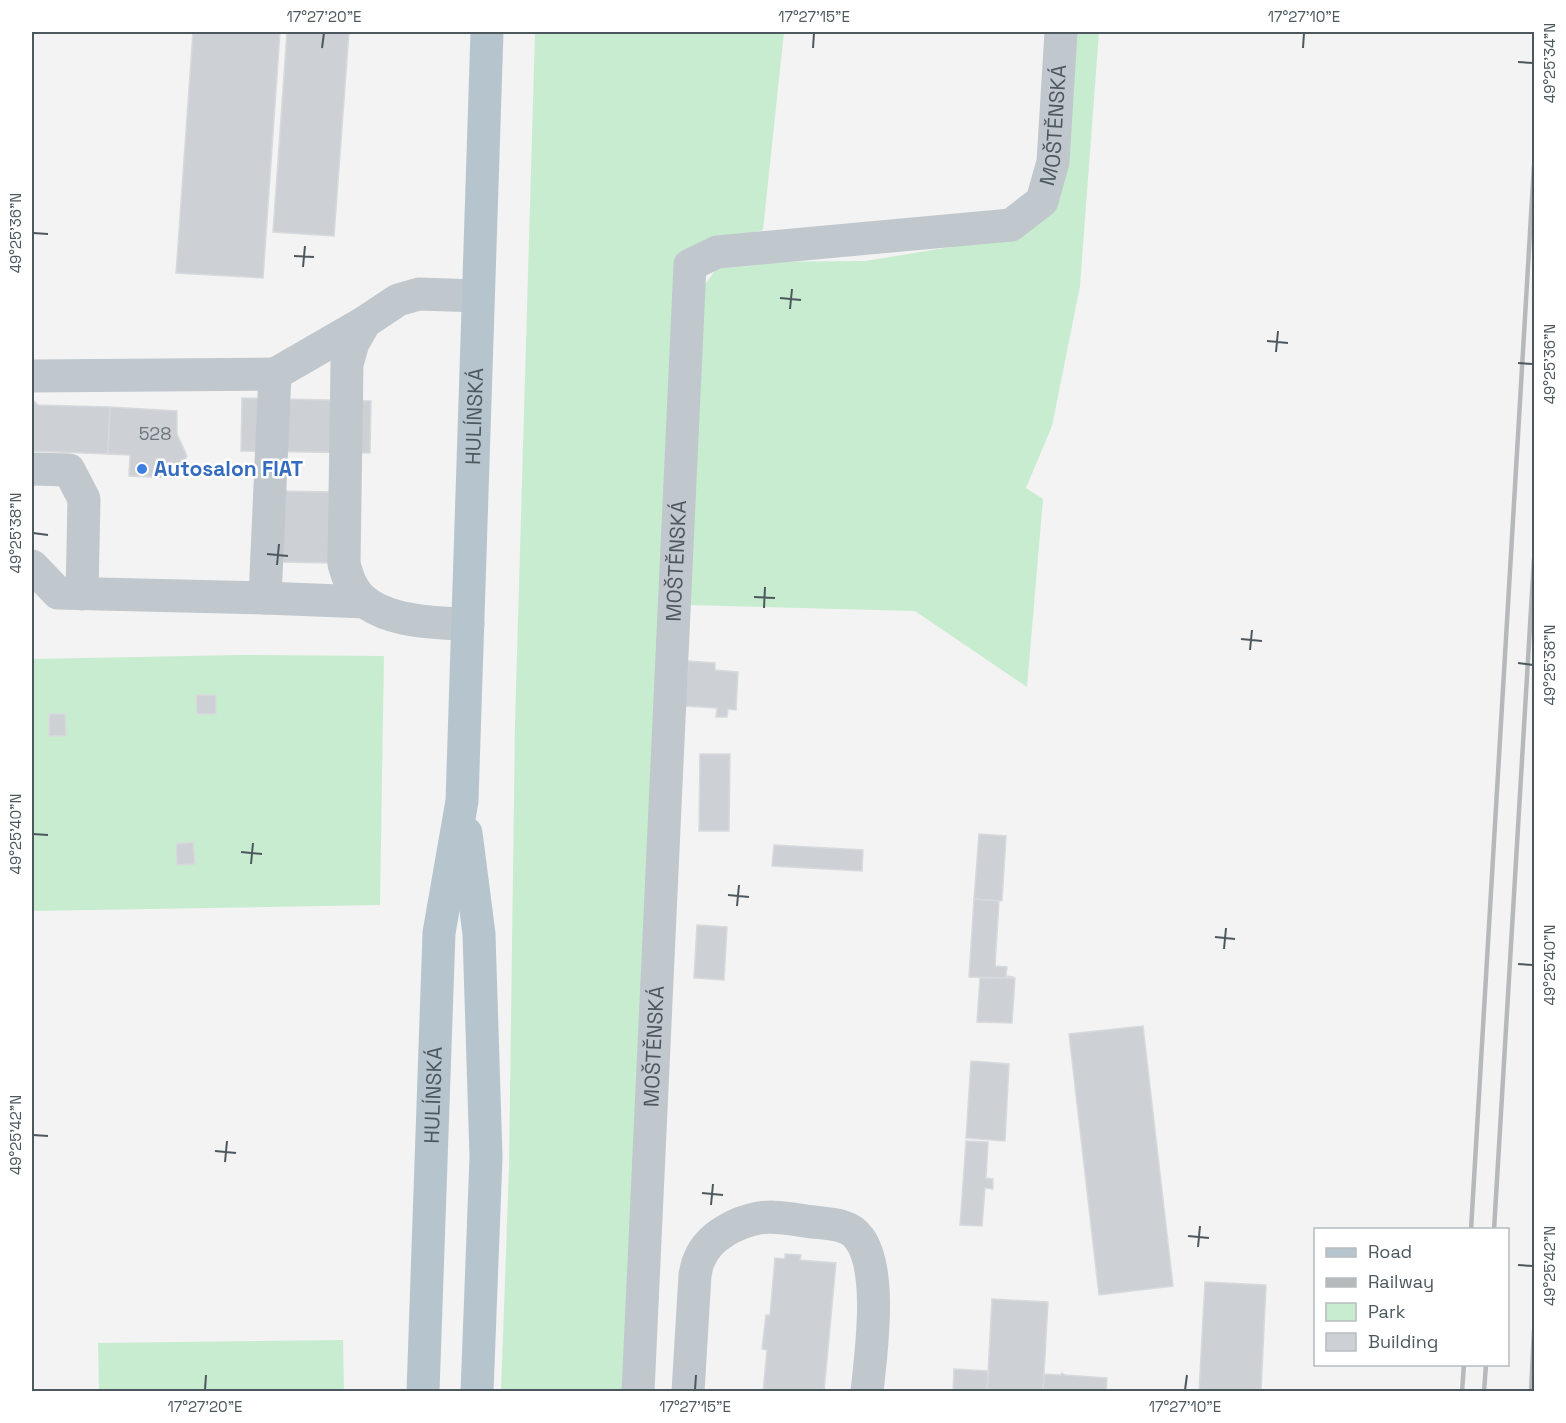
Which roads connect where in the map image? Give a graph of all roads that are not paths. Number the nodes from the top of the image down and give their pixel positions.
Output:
1 (487, 32) edge
2 (1060, 32) edge
3 (478, 296) junction
4 (365, 322) junction
5 (275, 374) junction
6 (32, 376) edge
7 (32, 469) edge
8 (32, 566) edge
9 (82, 594) junction
10 (266, 598) junction
11 (365, 602) junction
12 (468, 624) junction
13 (462, 801) junction
14 (423, 1392) edge
15 (477, 1392) edge
16 (638, 1392) edge
17 (688, 1392) edge
18 (867, 1392) edge

1 - 3 main road, HULÍNSKÁ
2 - 16 lane, MOŠTĚNSKÁ
3 - 4 lane
3 - 12 main road, HULÍNSKÁ
4 - 5 lane
4 - 11 lane
5 - 6 lane
5 - 10 lane
7 - 9 lane
8 - 9 lane
9 - 10 lane
10 - 11 lane
11 - 12 lane
12 - 13 main road, HULÍNSKÁ
13 - 14 main road, HULÍNSKÁ
13 - 15 main road, HULÍNSKÁ
17 - 18 lane

